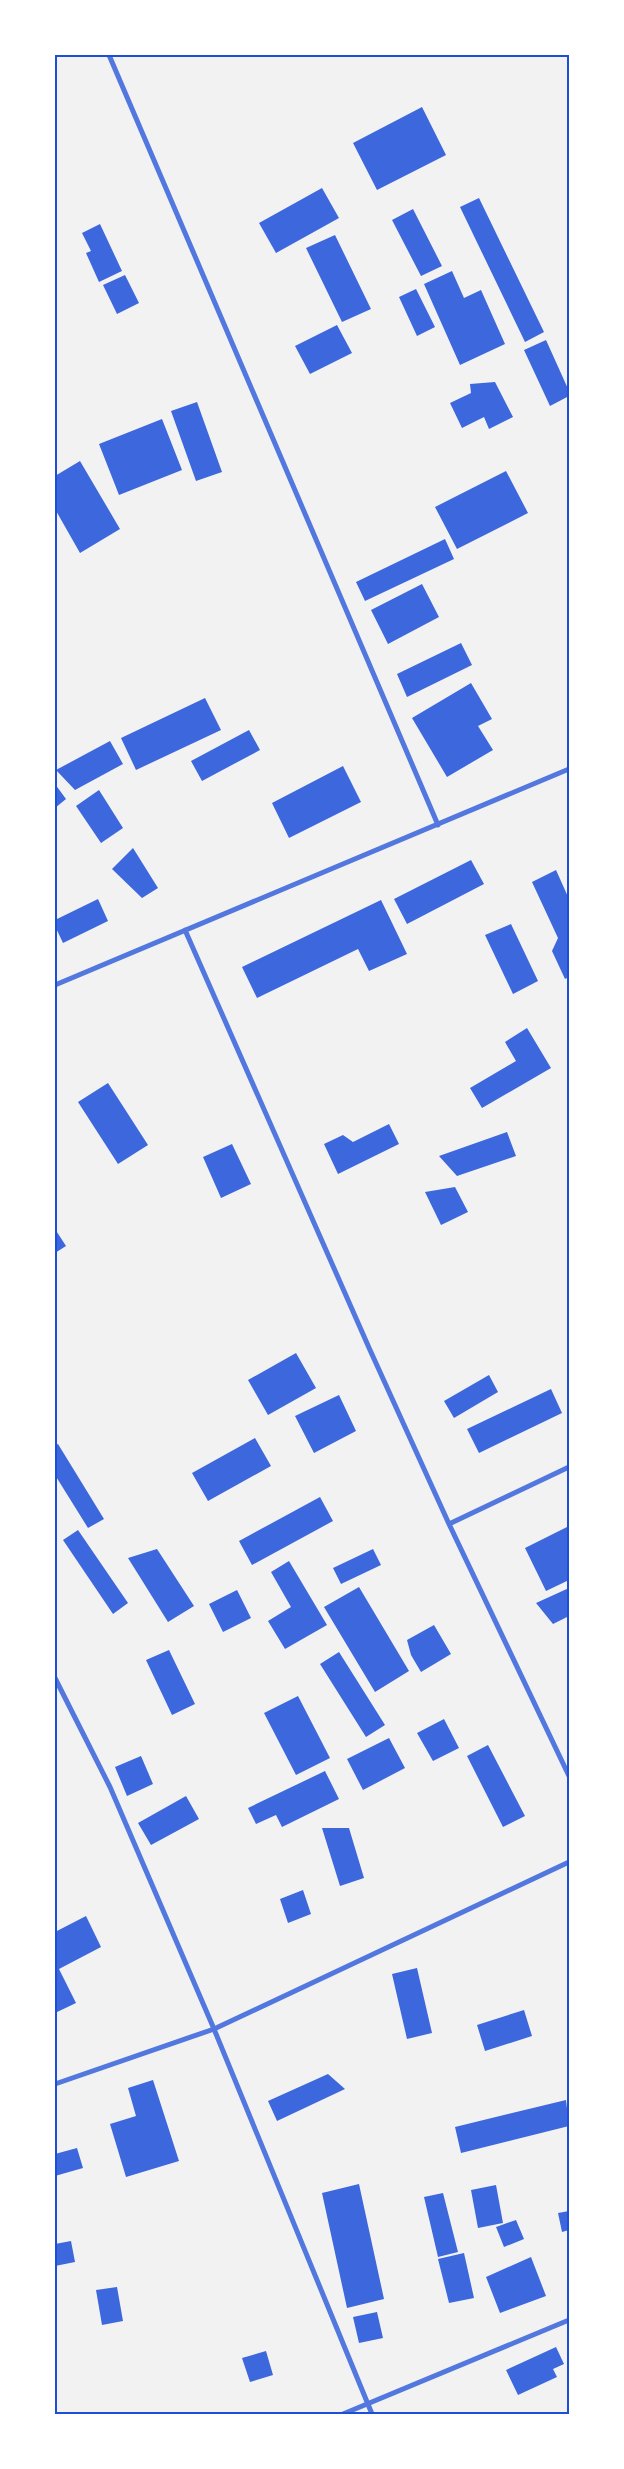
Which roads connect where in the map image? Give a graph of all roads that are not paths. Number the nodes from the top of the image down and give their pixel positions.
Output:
1 (108, 55) edge
2 (569, 769) edge
3 (438, 825) junction
4 (185, 930) junction
5 (55, 985) edge
6 (569, 1467) edge
7 (450, 1524) junction
8 (55, 1678) edge
9 (569, 1776) edge
10 (569, 1862) edge
11 (214, 2029) junction
12 (55, 2084) edge
13 (569, 2320) edge
14 (368, 2404) junction
15 (343, 2414) edge
16 (372, 2414) edge

1 - 3 street
2 - 3 street
3 - 4 street
4 - 5 street
4 - 7 street
6 - 7 street
7 - 9 street
8 - 11 street
10 - 11 street
11 - 12 street
11 - 14 street
13 - 14 street
14 - 15 street
14 - 16 street

